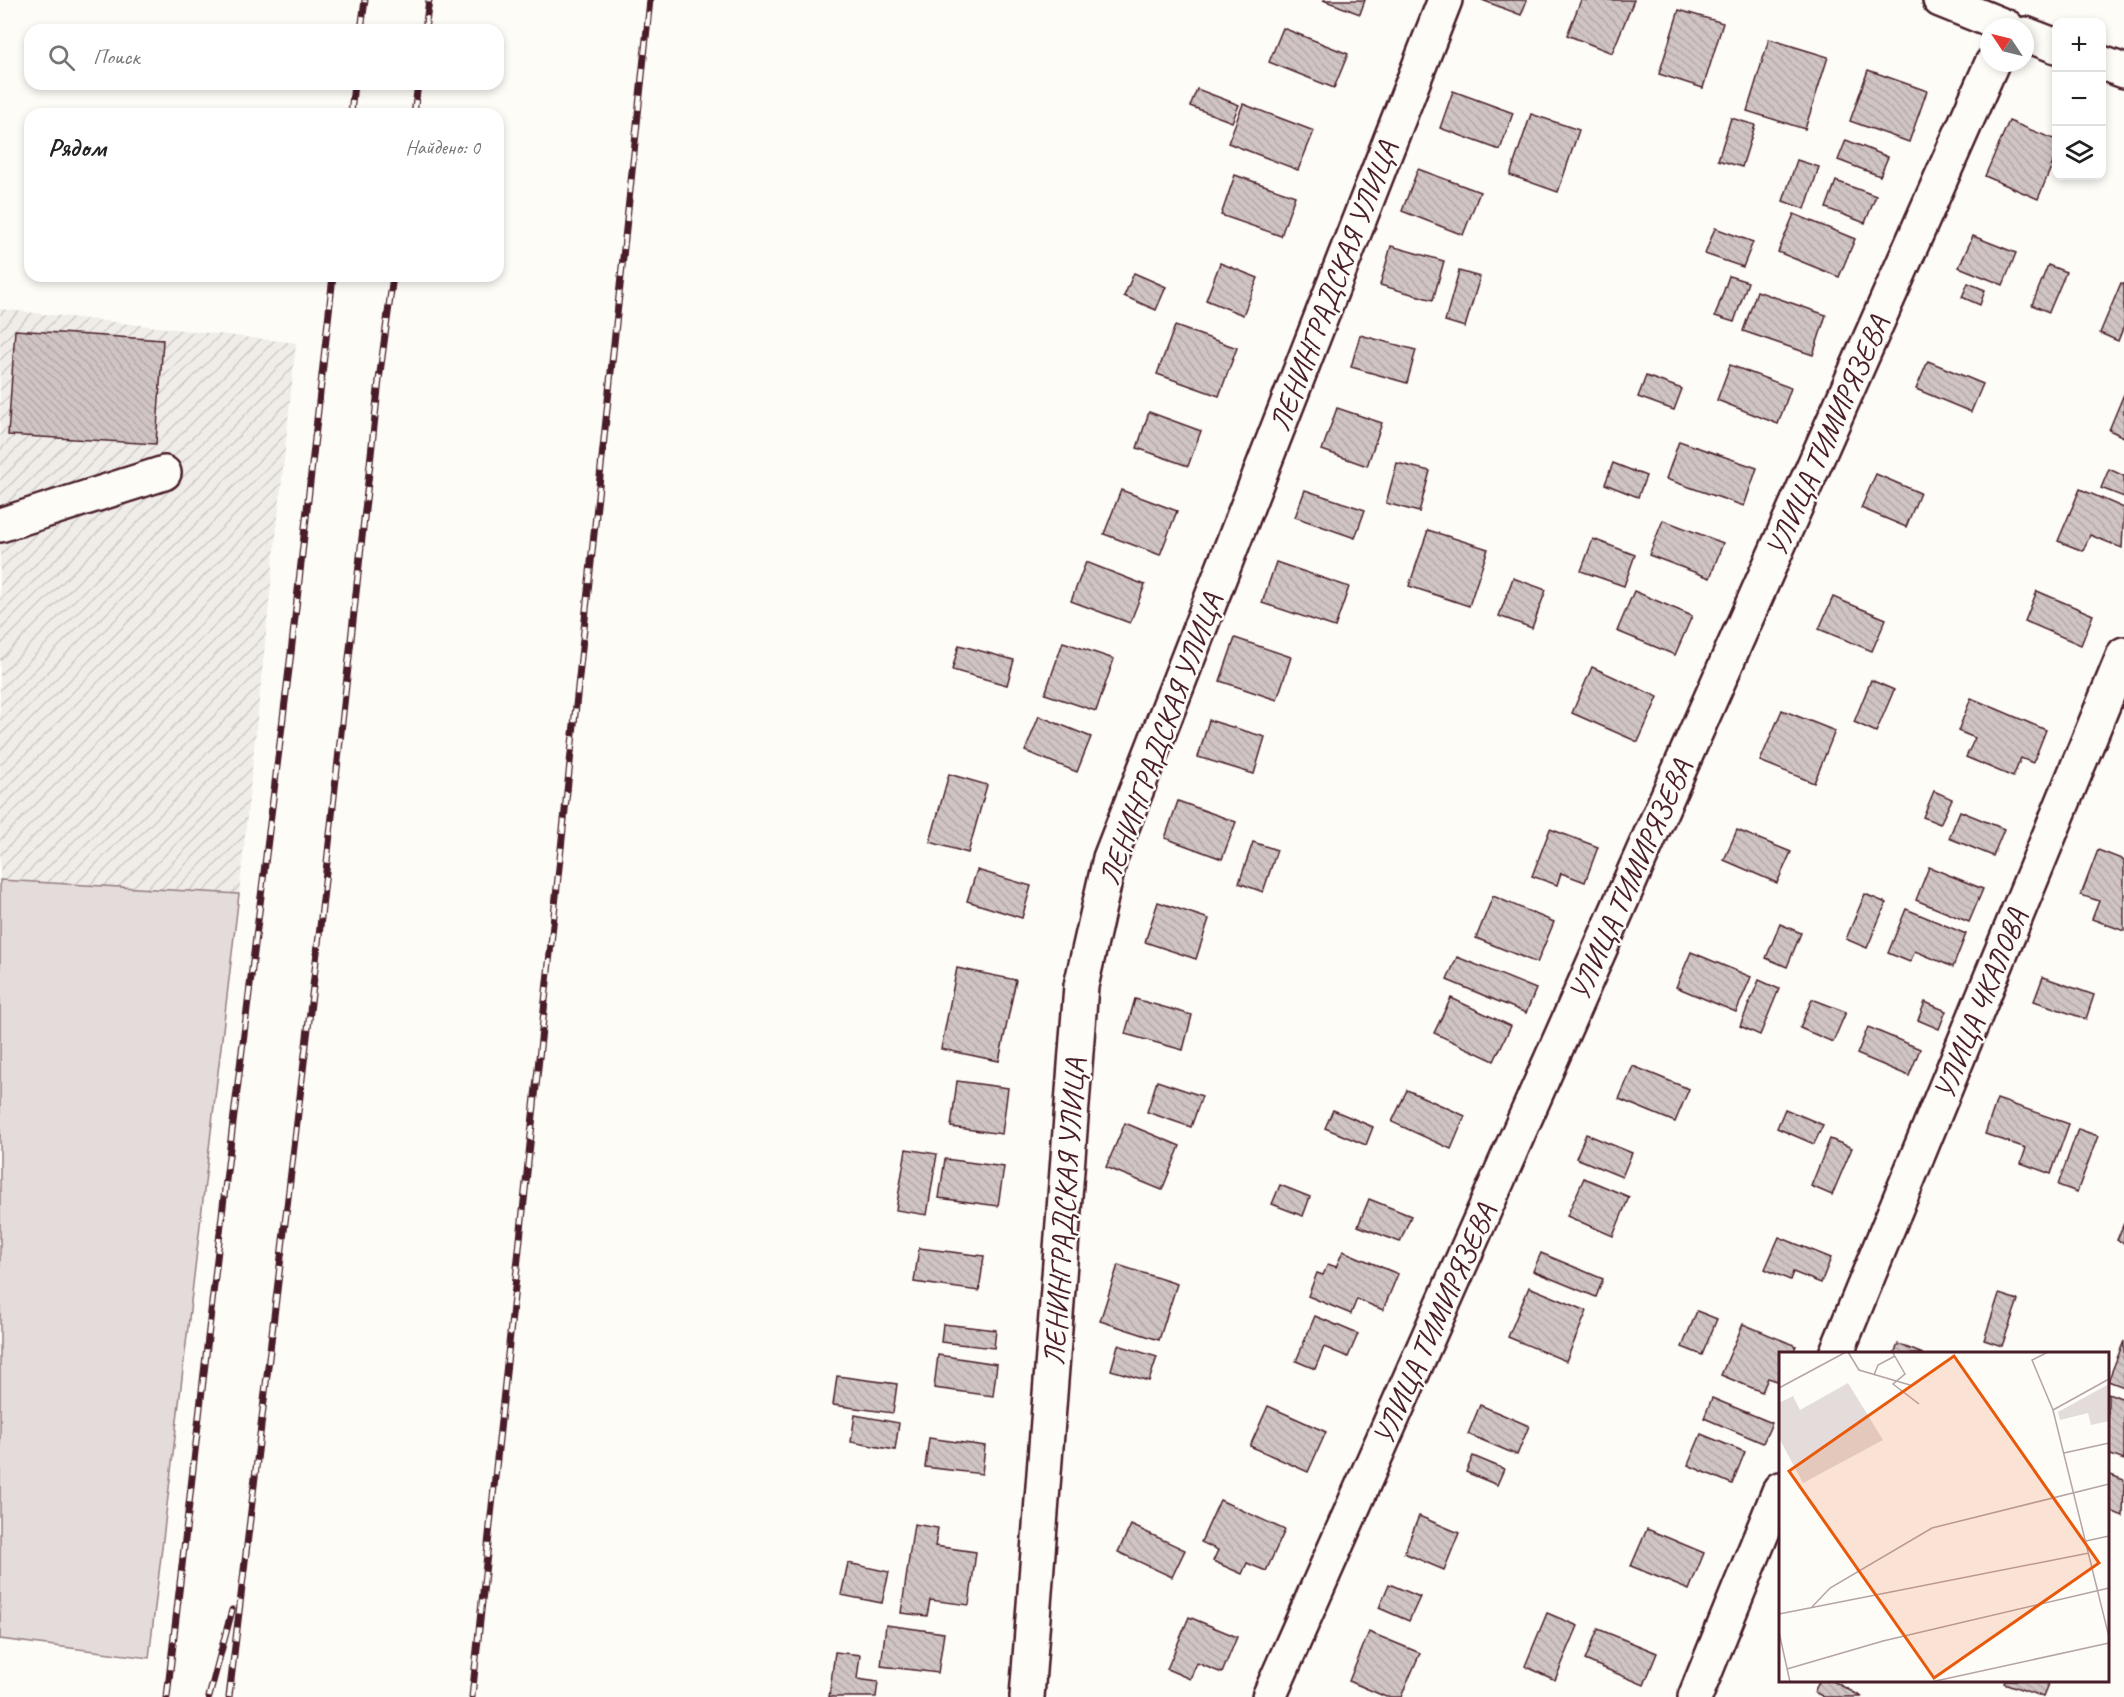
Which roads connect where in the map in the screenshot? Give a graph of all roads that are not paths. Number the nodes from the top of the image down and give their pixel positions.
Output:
1 (1445, 0) edge
2 (1940, 0) edge
3 (1985, 18) edge
4 (2034, 37) edge
5 (2052, 44) edge
6 (2106, 64) edge
7 (2124, 71) edge
8 (1988, 72) edge
9 (164, 473) dead end
10 (0, 525) edge
11 (2124, 654) edge
12 (1836, 1352) edge
13 (1779, 1492) edge
14 (1027, 1697) edge
15 (1269, 1697) edge
16 (1695, 1697) edge

1 - 14 street, ЛЕНИНГРАДСКАЯ УЛИЦА
2 - 3 street
4 - 5 street
6 - 7 street
8 - 15 street, УЛИЦА ТИМИРЯЗЕВА
9 - 10 street
11 - 12 street, УЛИЦА ЧКАЛОВА
13 - 16 street

